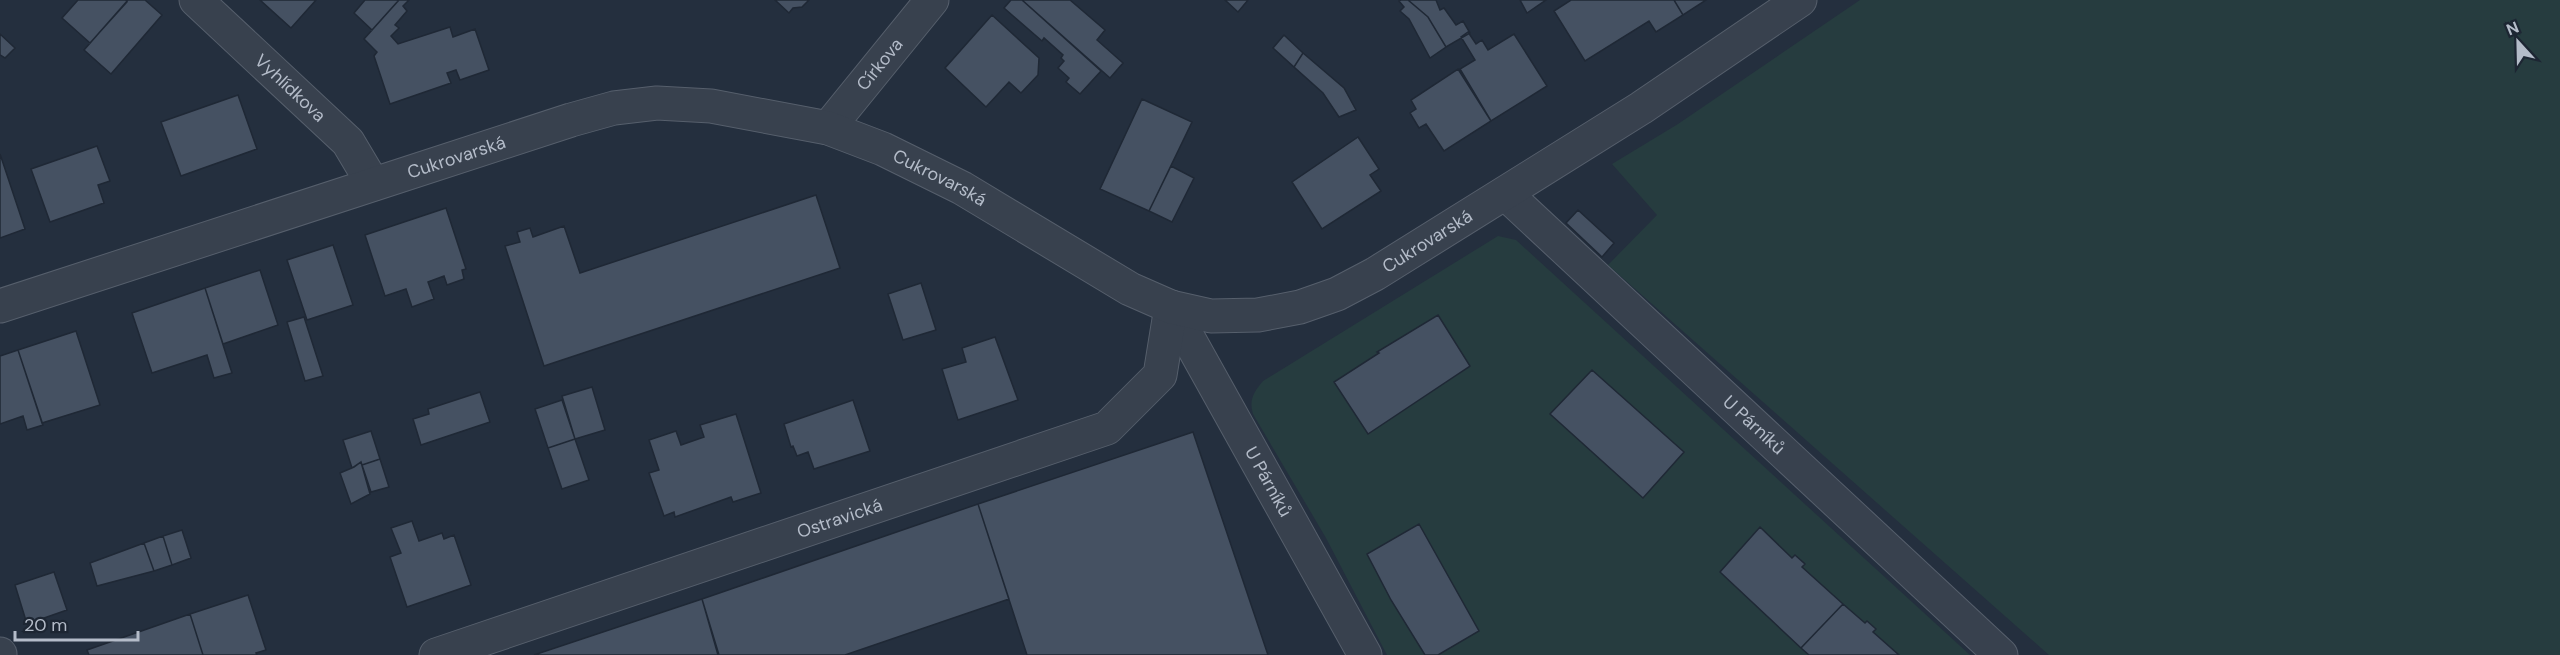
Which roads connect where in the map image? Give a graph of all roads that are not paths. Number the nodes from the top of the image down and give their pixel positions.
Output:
1 (196, 0) edge
2 (932, 0) edge
3 (1800, 0) edge
4 (828, 128) junction
5 (374, 184) junction
6 (1506, 194) junction
7 (0, 306) edge
8 (1171, 307) junction
9 (436, 655) edge
10 (1365, 655) edge
11 (2001, 655) edge

1 - 5 street, Vyhlídkova
2 - 4 street, Církova
3 - 6 street, Cukrovarská
4 - 5 street, Cukrovarská
4 - 8 street, Cukrovarská
5 - 7 street, Cukrovarská
6 - 8 street, Cukrovarská
6 - 11 street, U Párníků
8 - 9 street, Ostravická
8 - 10 street, U Párníků

